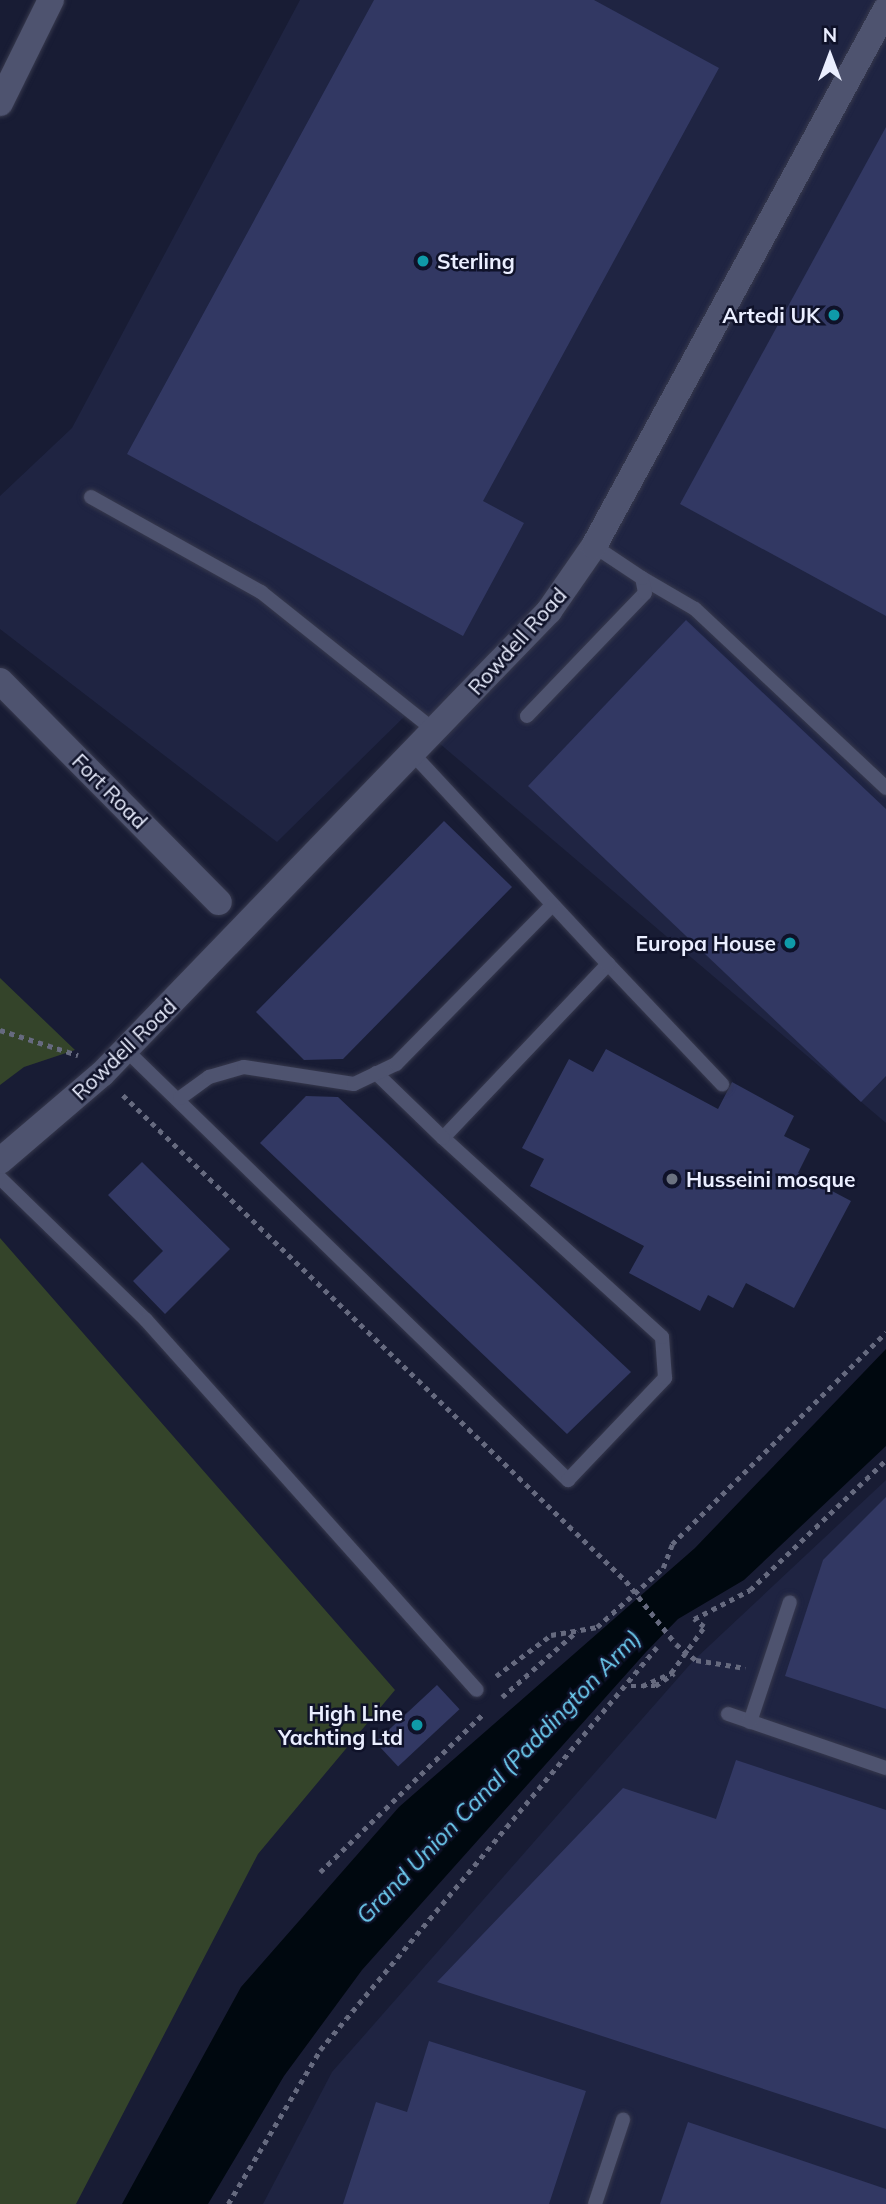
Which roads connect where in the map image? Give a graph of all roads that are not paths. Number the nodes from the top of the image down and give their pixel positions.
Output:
1 (51, 0) edge
2 (886, 9) edge
3 (1, 99) edge
4 (91, 497) dead end
5 (594, 546) junction
6 (642, 578) junction
7 (0, 681) edge
8 (527, 716) dead end
9 (435, 731) junction
10 (413, 754) junction
11 (886, 788) edge
12 (219, 902) dead end
13 (552, 905) junction
14 (608, 964) junction
15 (126, 1050) junction
16 (376, 1073) junction
17 (722, 1084) dead end
18 (180, 1098) junction
19 (443, 1138) junction
20 (0, 1161) edge
21 (0, 1178) edge
22 (790, 1602) dead end
23 (477, 1690) road end
24 (727, 1714) dead end
25 (750, 1722) junction
26 (886, 1768) edge
27 (623, 2120) dead end
28 (595, 2204) edge

1 - 3 street
2 - 5 street, Rowdell Road
4 - 9 lane
5 - 6 lane
5 - 9 street, Rowdell Road
6 - 8 lane
6 - 11 lane
7 - 12 street, Fort Road
9 - 10 street, Rowdell Road
10 - 13 lane
10 - 15 street, Rowdell Road
13 - 14 lane
13 - 16 lane
14 - 17 lane
14 - 19 lane
15 - 18 lane
15 - 20 street, Rowdell Road
16 - 18 lane
16 - 19 lane
18 - 19 lane
21 - 23 lane
22 - 25 lane
24 - 25 lane
25 - 26 lane
27 - 28 lane

